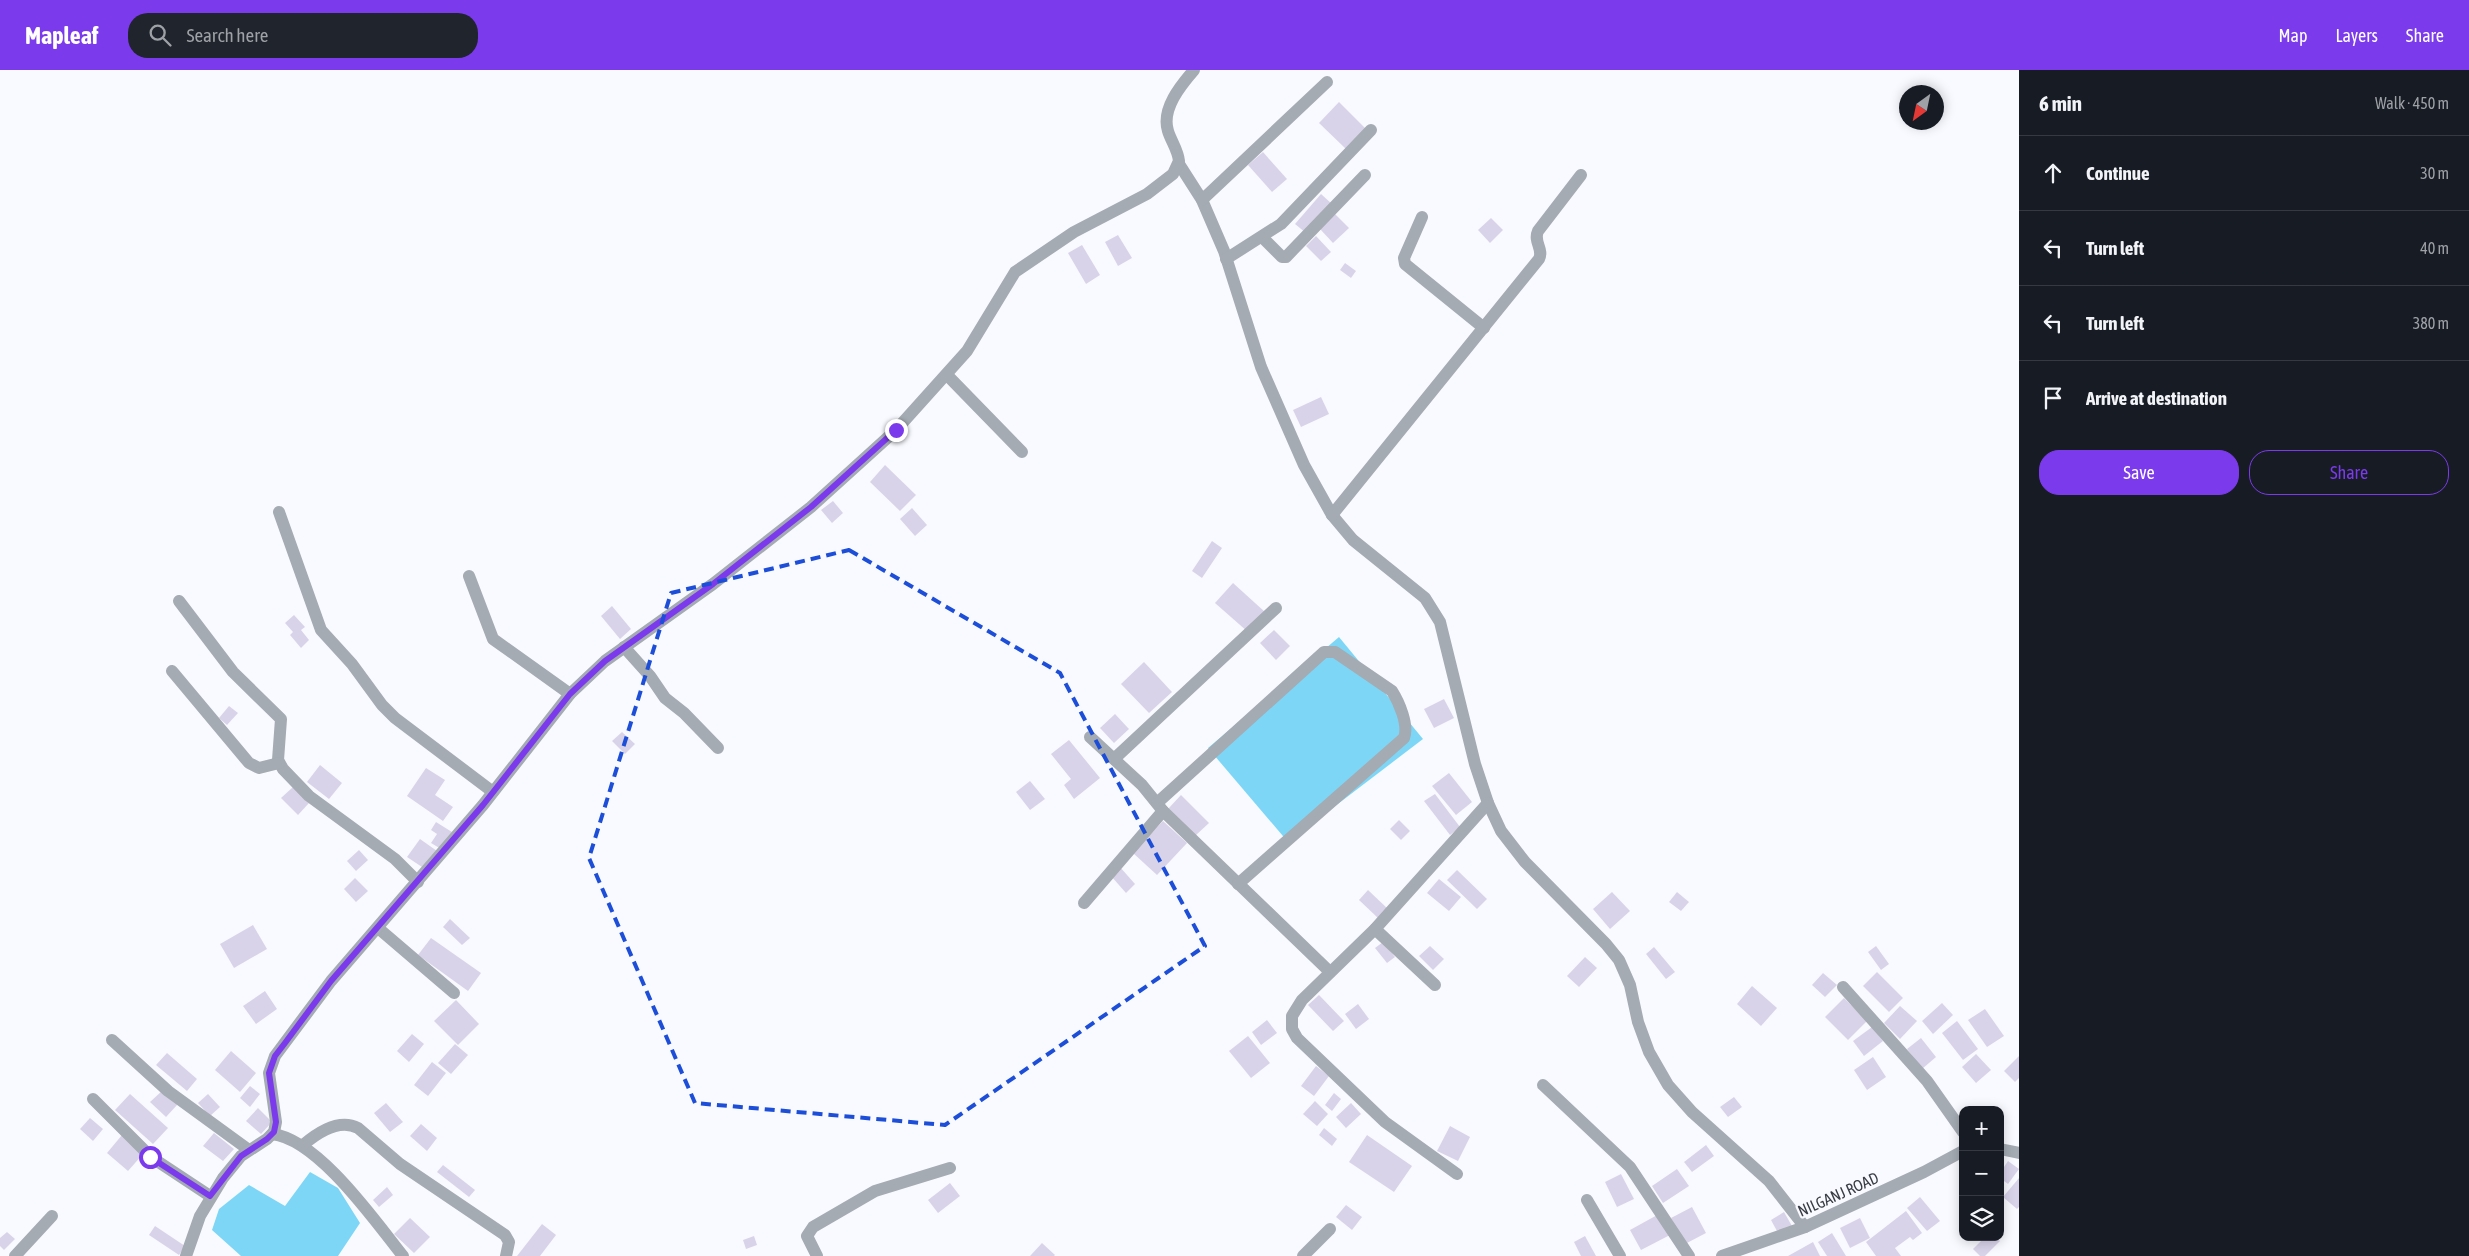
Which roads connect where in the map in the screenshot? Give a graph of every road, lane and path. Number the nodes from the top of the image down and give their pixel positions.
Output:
1 (1194, 70) edge
2 (1327, 82) dead end
3 (1372, 130) dead end
4 (1179, 164) junction
5 (1365, 175) dead end
6 (1581, 175) dead end
7 (1202, 200) junction
8 (1422, 217) dead end
9 (1262, 237) junction
10 (1226, 259) junction
11 (1484, 328) junction
12 (947, 375) junction
13 (1022, 452) dead end
14 (279, 512) dead end
15 (1332, 515) junction
16 (469, 576) dead end
17 (179, 601) dead end
18 (1276, 608) dead end
19 (624, 647) junction
20 (172, 671) dead end
21 (570, 694) junction
22 (1090, 737) dead end
23 (718, 748) dead end
24 (1114, 759) junction
25 (279, 763) junction
26 (493, 792) junction
27 (1488, 803) junction
28 (1160, 807) junction
29 (418, 882) junction
30 (1238, 884) junction
31 (1084, 903) dead end
32 (378, 928) junction
33 (1376, 929) junction
34 (1330, 972) junction
35 (1436, 985) dead end
36 (1843, 987) dead end
37 (454, 993) dead end
38 (112, 1040) dead end
39 (1543, 1084) dead end
40 (93, 1099) dead end
41 (1959, 1126) edge
42 (272, 1134) junction
43 (303, 1146) junction
44 (249, 1150) junction
45 (2004, 1150) edge
46 (1959, 1153) edge
47 (2019, 1154) edge
48 (950, 1168) dead end
49 (1457, 1174) dead end
50 (210, 1196) junction
51 (1587, 1200) dead end
52 (52, 1216) dead end
53 (1805, 1227) junction
54 (1330, 1229) dead end
55 (15, 1256) edge
56 (186, 1256) edge
57 (404, 1256) edge
58 (506, 1256) edge
59 (817, 1256) edge
60 (1303, 1256) edge
61 (1620, 1256) edge
62 (1689, 1256) edge
63 (1722, 1256) edge

1 - 4 street
2 - 7 street
3 - 9 street
4 - 7 street
4 - 12 street
5 - 9 street
6 - 11 street
7 - 10 street
8 - 11 street
9 - 10 street
10 - 15 street
11 - 15 street
12 - 13 street
12 - 19 street
14 - 26 street
15 - 27 street
16 - 21 street
17 - 25 street
18 - 24 street
19 - 21 street
19 - 23 street
20 - 25 street
21 - 26 street
22 - 24 street
24 - 28 street
25 - 29 street
26 - 29 street
27 - 33 street
27 - 53 street
28 - 30 street
28 - 30 street
28 - 31 street
29 - 32 street
30 - 34 street
32 - 37 street
32 - 42 street
33 - 34 street
33 - 35 street
34 - 49 street
36 - 41 street
38 - 44 street
39 - 62 street
40 - 50 street
42 - 43 street
42 - 44 street
43 - 57 street
43 - 58 street
44 - 50 street
45 - 47 street
46 - 53 street, NILGANJ ROAD
48 - 59 street
50 - 56 street
51 - 61 street
52 - 55 street
53 - 63 street, NILGANJ ROAD
54 - 60 street

